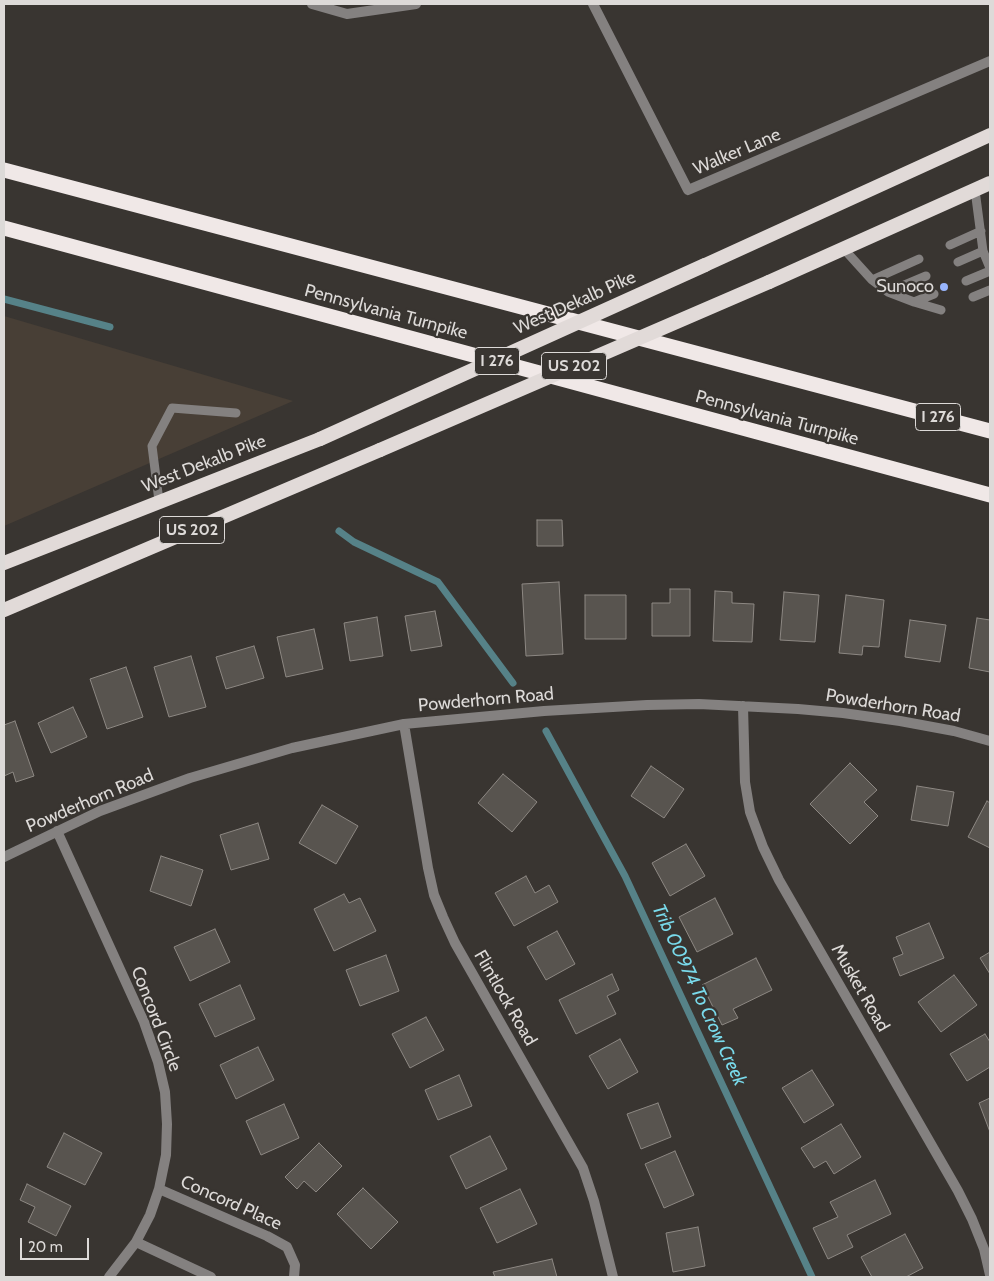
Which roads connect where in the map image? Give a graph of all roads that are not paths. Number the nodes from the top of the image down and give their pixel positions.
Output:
1 (312, 4) edge
2 (416, 4) edge
3 (593, 4) edge
4 (990, 61) edge
5 (990, 135) edge
6 (4, 170) edge
7 (990, 183) edge
8 (975, 190) junction
9 (4, 228) edge
10 (981, 231) junction
11 (950, 245) dead end
12 (843, 248) junction
13 (983, 251) junction
14 (919, 258) dead end
15 (958, 262) dead end
16 (990, 270) edge
17 (926, 276) dead end
18 (872, 280) junction
19 (966, 281) dead end
20 (990, 290) edge
21 (888, 292) junction
22 (934, 294) dead end
23 (973, 297) dead end
24 (914, 302) junction
25 (941, 310) dead end
26 (886, 403) junction
27 (236, 413) dead end
28 (990, 422) edge
29 (990, 431) edge
30 (990, 495) edge
31 (159, 501) junction
32 (4, 563) edge
33 (4, 610) edge
34 (743, 706) junction
35 (404, 724) junction
36 (990, 741) edge
37 (57, 831) junction
38 (4, 857) edge
39 (159, 1188) junction
40 (136, 1242) junction
41 (990, 1275) edge
42 (109, 1277) edge
43 (211, 1277) edge
44 (294, 1277) edge
45 (613, 1277) edge

1 - 2 street
3 - 4 street, Walker Lane
5 - 31 highway, West Dekalb Pike / US 202, bridge
6 - 26 highway, I 276
7 - 8 highway, US 202
8 - 10 lane
8 - 12 highway, US 202
9 - 30 highway, Pennsylvania Turnpike / I 276
10 - 11 lane
10 - 13 lane
12 - 18 lane
12 - 33 highway, US 202, bridge
13 - 15 lane
13 - 16 lane
14 - 18 lane
16 - 19 lane
17 - 21 lane
18 - 21 lane
20 - 23 lane
21 - 24 lane
22 - 24 lane
24 - 25 lane
26 - 28 highway
26 - 29 highway, I 276
27 - 31 lane
31 - 32 highway, West Dekalb Pike / US 202
34 - 35 street, Powderhorn Road
34 - 36 street, Powderhorn Road
34 - 41 street, Musket Road
35 - 37 street, Powderhorn Road
35 - 45 street, Flintlock Road
37 - 38 street, Powderhorn Road
37 - 39 street, Concord Circle
39 - 40 street, Concord Circle
39 - 44 street, Concord Place
40 - 42 street, Concord Circle
40 - 43 street

